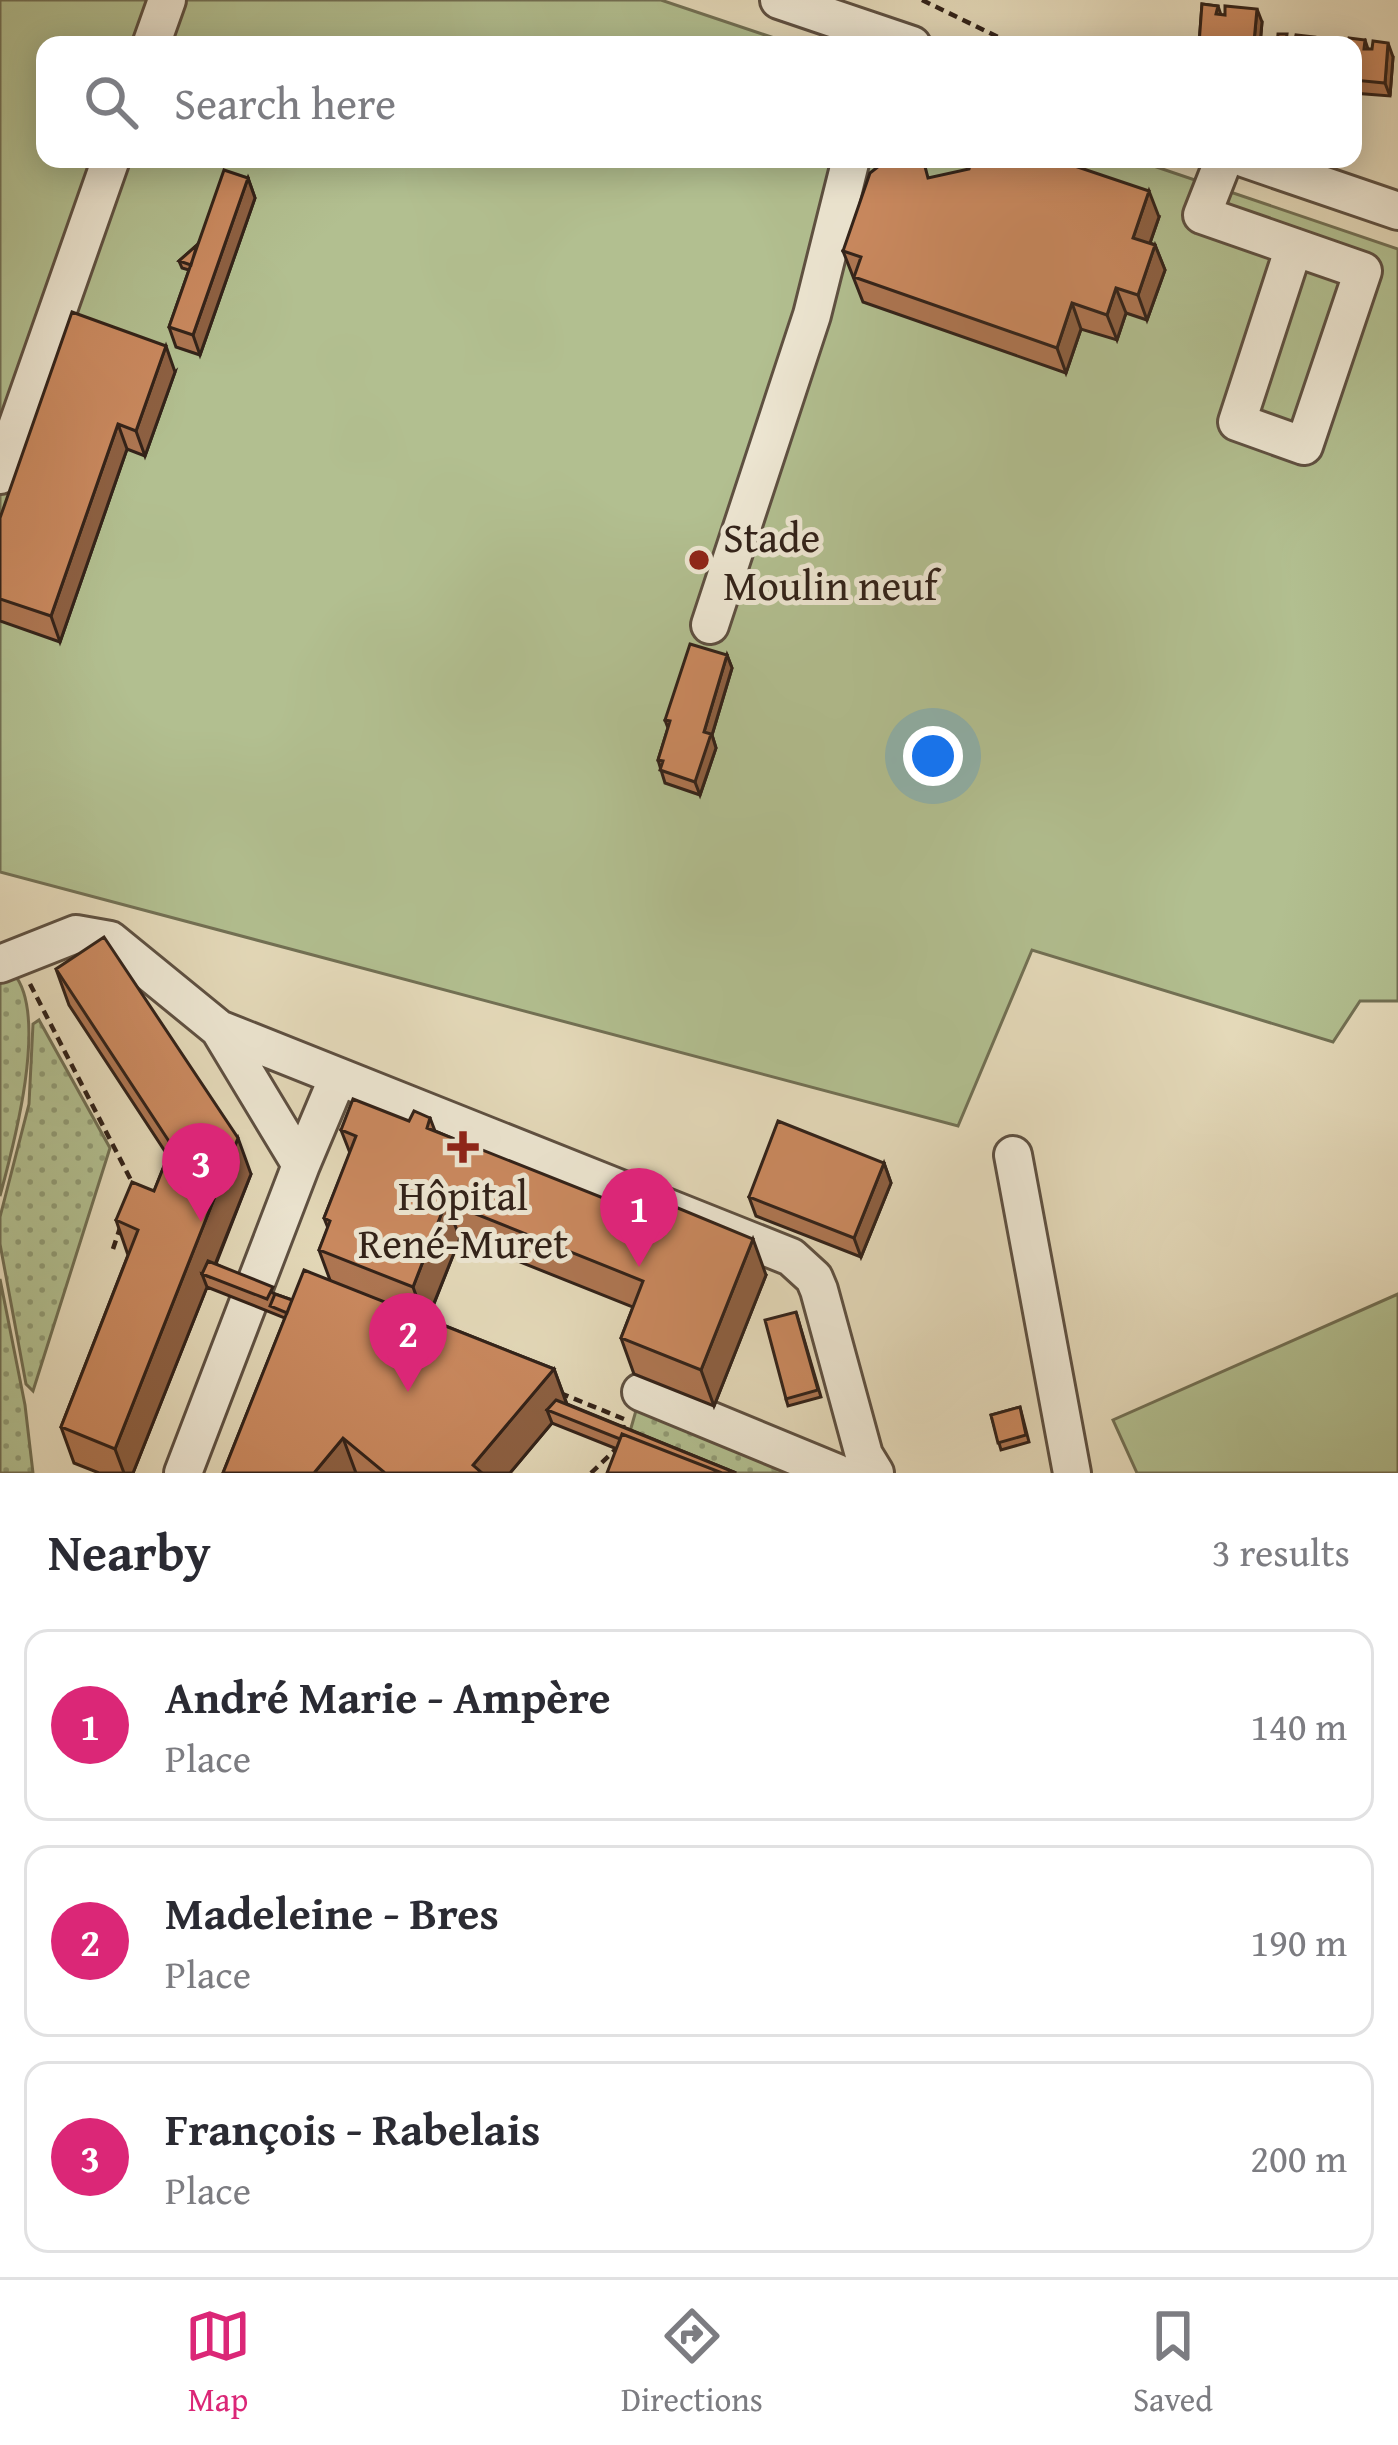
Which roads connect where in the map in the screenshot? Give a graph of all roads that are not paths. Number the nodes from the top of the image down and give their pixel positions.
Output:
1 (167, 0) edge
2 (779, 0) edge
3 (155, 36) edge
4 (885, 36) edge
5 (108, 168) edge
6 (849, 168) edge
7 (1220, 168) edge
8 (1272, 168) edge
9 (1398, 211) edge
10 (1294, 247) junction
11 (0, 475) edge
12 (710, 625) dead end
13 (8, 961) edge
14 (219, 1029) junction
15 (338, 1077) junction
16 (1013, 1154) dead end
17 (302, 1165) junction
18 (641, 1392) dead end
19 (183, 1473) edge
20 (837, 1473) edge
21 (875, 1473) edge
22 (1072, 1473) edge

1 - 3 street
2 - 4 street
5 - 11 street
6 - 12 street
7 - 10 street
8 - 9 street
10 - 10 street
13 - 14 street
14 - 15 street
14 - 17 street
15 - 17 street
15 - 21 street
16 - 22 street
17 - 19 street
18 - 20 street

